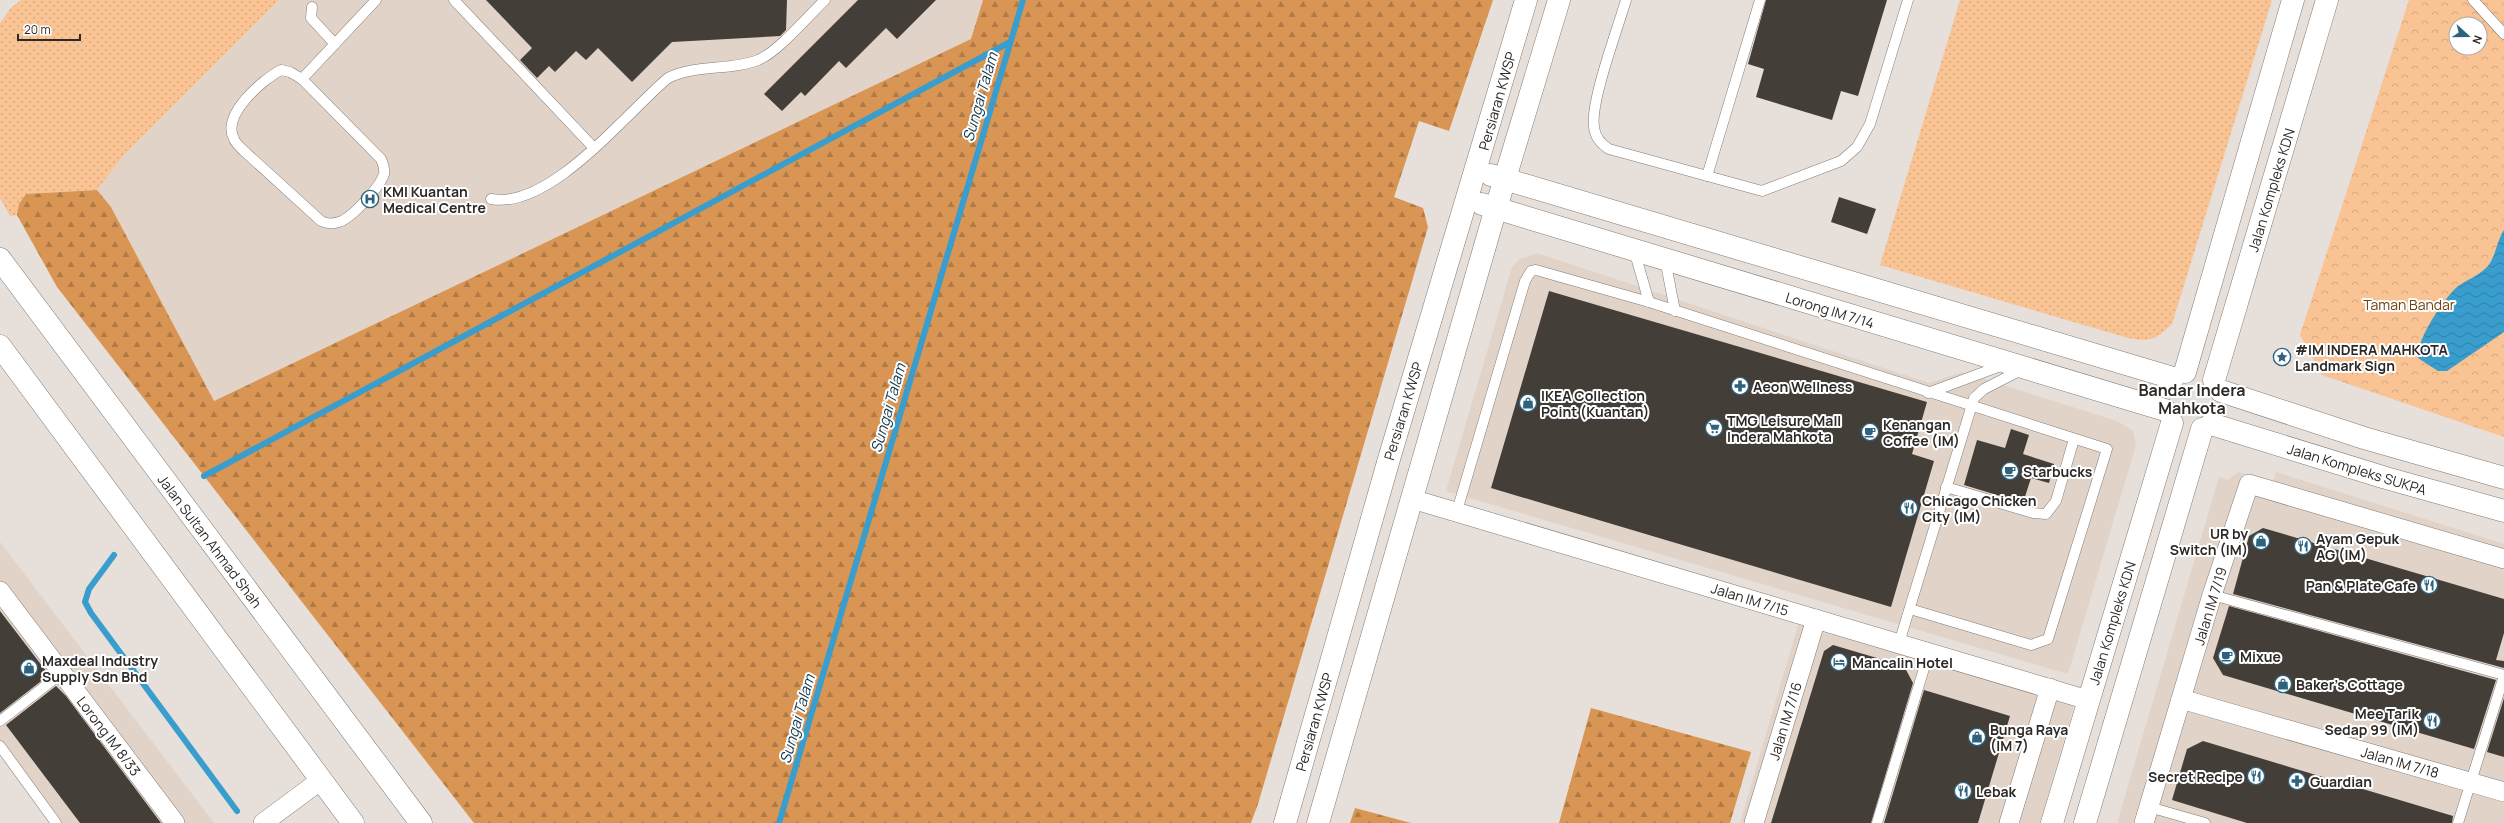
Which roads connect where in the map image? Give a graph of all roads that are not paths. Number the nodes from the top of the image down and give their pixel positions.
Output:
1 (376, 0) edge
2 (454, 0) edge
3 (825, 0) edge
4 (1526, 0) edge
5 (1559, 0) edge
6 (1626, 0) edge
7 (1760, 0) edge
8 (1908, 0) edge
9 (2293, 0) edge
10 (2327, 0) edge
11 (2473, 0) edge
12 (312, 7) dead end
13 (2504, 34) edge
14 (335, 44) junction
15 (302, 79) junction
16 (594, 148) junction
17 (1476, 170) junction
18 (1707, 176) junction
19 (1505, 179) junction
20 (491, 199) dead end
21 (1467, 200) junction
22 (1496, 208) junction
23 (1634, 250) junction
24 (0, 259) edge
25 (1665, 259) junction
26 (1648, 302) junction
27 (1675, 311) junction
28 (0, 346) edge
29 (2016, 366) junction
30 (2179, 375) junction
31 (2218, 385) junction
32 (1928, 393) junction
33 (1971, 407) junction
34 (2169, 416) junction
35 (2207, 426) junction
36 (2074, 439) junction
37 (1389, 459) junction
38 (1421, 468) junction
39 (2504, 478) edge
40 (1946, 487) junction
41 (1412, 499) junction
42 (1457, 511) junction
43 (2503, 512) edge
44 (2504, 559) edge
45 (0, 591) edge
46 (2212, 595) junction
47 (1910, 610) junction
48 (1816, 619) junction
49 (1899, 643) junction
50 (1929, 652) junction
51 (62, 673) junction
52 (2504, 675) edge
53 (2050, 688) junction
54 (2181, 699) junction
55 (2088, 700) junction
56 (0, 720) edge
57 (0, 746) edge
58 (322, 780) junction
59 (2470, 782) junction
60 (2504, 792) edge
61 (2147, 815) edge
62 (56, 823) edge
63 (175, 823) edge
64 (263, 823) edge
65 (353, 823) edge
66 (421, 823) edge
67 (1285, 823) edge
68 (1318, 823) edge
69 (1754, 823) edge
70 (1877, 823) edge
71 (2010, 823) edge
72 (2052, 823) edge
73 (2085, 823) edge
74 (2205, 823) edge
75 (2458, 823) edge

1 - 14 lane
2 - 16 lane
3 - 16 lane
4 - 17 street, Persiaran KWSP
5 - 19 street
6 - 18 lane
7 - 18 lane
8 - 18 lane
9 - 30 street
10 - 31 street, Jalan Kompleks KDN
11 - 13 lane
12 - 14 lane
14 - 15 lane
15 - 15 lane
16 - 20 lane
17 - 19 street
17 - 21 street, Persiaran KWSP
19 - 22 street
19 - 30 street
21 - 22 street, Lorong IM 7/14
21 - 37 street, Persiaran KWSP
22 - 23 street, Lorong IM 7/14
22 - 38 street
23 - 25 street, Lorong IM 7/14
23 - 26 lane
24 - 66 street, Jalan Sultan Ahmad Shah
25 - 27 lane
25 - 29 street, Lorong IM 7/14
26 - 27 lane
26 - 42 lane
27 - 32 lane
28 - 58 street
29 - 32 lane
29 - 33 lane
29 - 34 street, Lorong IM 7/14
30 - 31 street
30 - 34 street
31 - 35 street
31 - 39 street
32 - 33 lane
33 - 36 lane
33 - 40 lane
34 - 35 street
34 - 55 street, Jalan Kompleks KDN
35 - 43 street, Jalan Kompleks SUKPA
35 - 73 street
36 - 40 lane
36 - 47 lane
37 - 38 street
37 - 67 street, Persiaran KWSP
38 - 41 street
40 - 47 lane
41 - 42 street, Jalan IM 7/15
41 - 68 street
42 - 48 street, Jalan IM 7/15
44 - 46 street, Jalan IM 7/19
45 - 51 street, Lorong IM 8/33
46 - 52 lane
46 - 54 street, Jalan IM 7/19
47 - 49 lane
48 - 49 street, Jalan IM 7/15
48 - 69 street, Jalan IM 7/16
49 - 50 street, Jalan IM 7/15
50 - 53 street, Jalan IM 7/15
50 - 70 lane
51 - 56 lane
51 - 63 street, Lorong IM 8/33
52 - 59 lane
53 - 55 street, Jalan IM 7/15
53 - 71 street
54 - 59 street, Jalan IM 7/18
54 - 61 street, Jalan IM 7/19
55 - 72 street, Jalan Kompleks KDN
57 - 62 lane
58 - 64 street
58 - 65 street
59 - 60 street, Jalan IM 7/18
59 - 75 lane
61 - 74 lane

